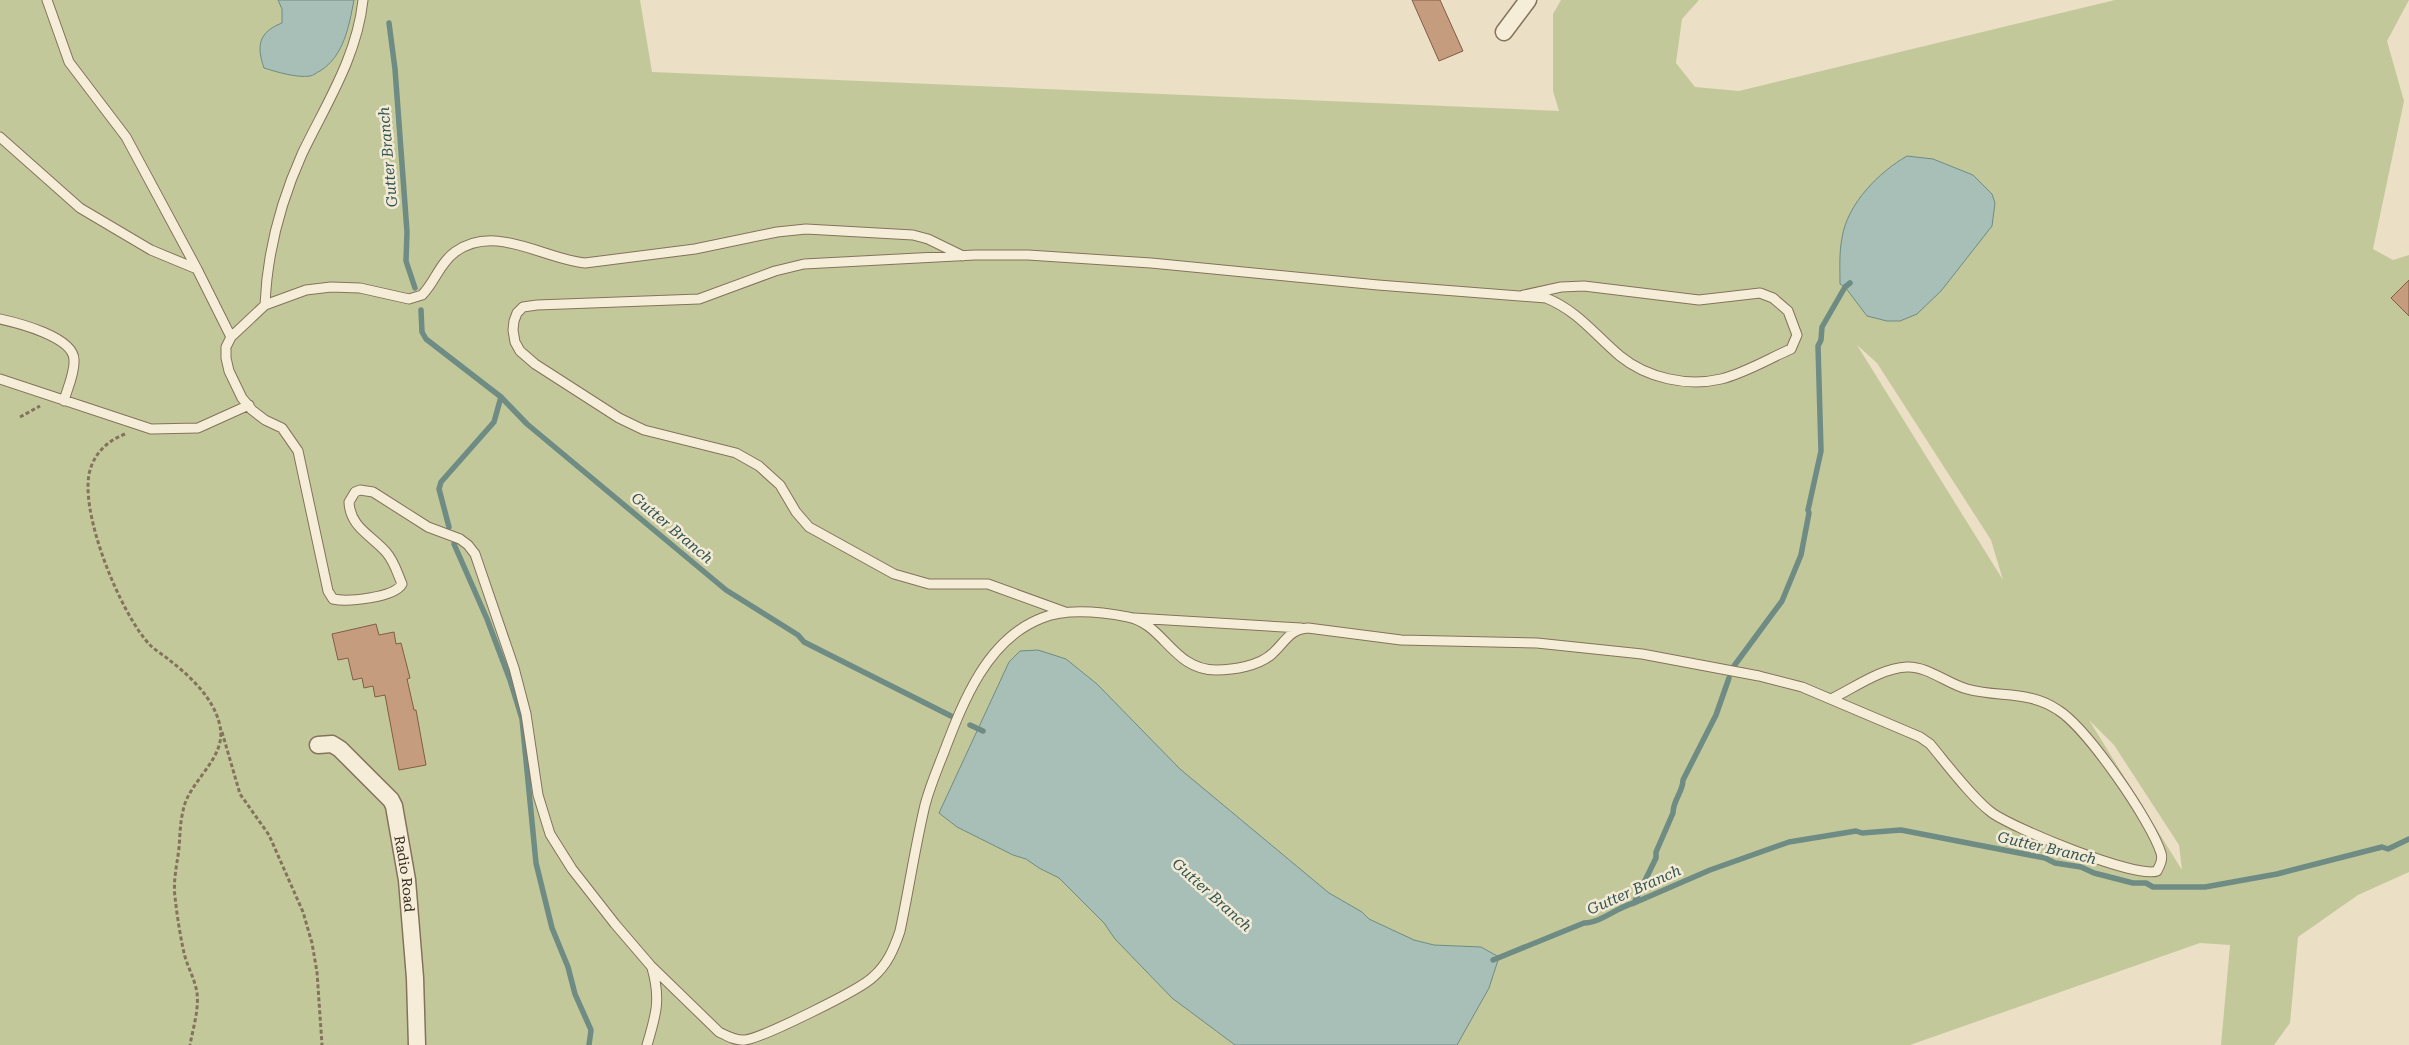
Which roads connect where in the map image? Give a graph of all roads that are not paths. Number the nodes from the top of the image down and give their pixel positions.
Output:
1 (47, 0) edge
2 (364, 0) edge
3 (1528, 0) edge
4 (1504, 32) dead end
5 (0, 138) edge
6 (962, 256) junction
7 (197, 269) junction
8 (1524, 295) junction
9 (265, 305) junction
10 (0, 319) edge
11 (232, 337) junction
12 (0, 379) edge
13 (64, 401) junction
14 (248, 405) junction
15 (1070, 613) junction
16 (1129, 617) junction
17 (1301, 628) junction
18 (1831, 699) junction
19 (318, 745) dead end
20 (651, 966) junction
21 (736, 1042) edge
22 (417, 1045) edge
23 (647, 1045) edge

1 - 7 lane
2 - 9 lane
3 - 4 street
5 - 7 lane
6 - 8 lane
6 - 9 lane
6 - 15 lane
7 - 11 lane
8 - 8 lane
9 - 11 lane
10 - 13 lane
11 - 14 lane
12 - 13 lane
13 - 14 lane
14 - 20 lane
15 - 16 lane
15 - 21 lane
16 - 17 lane
16 - 17 lane
17 - 18 lane
18 - 18 lane
19 - 22 street, Radio Road
20 - 21 lane
20 - 23 lane

